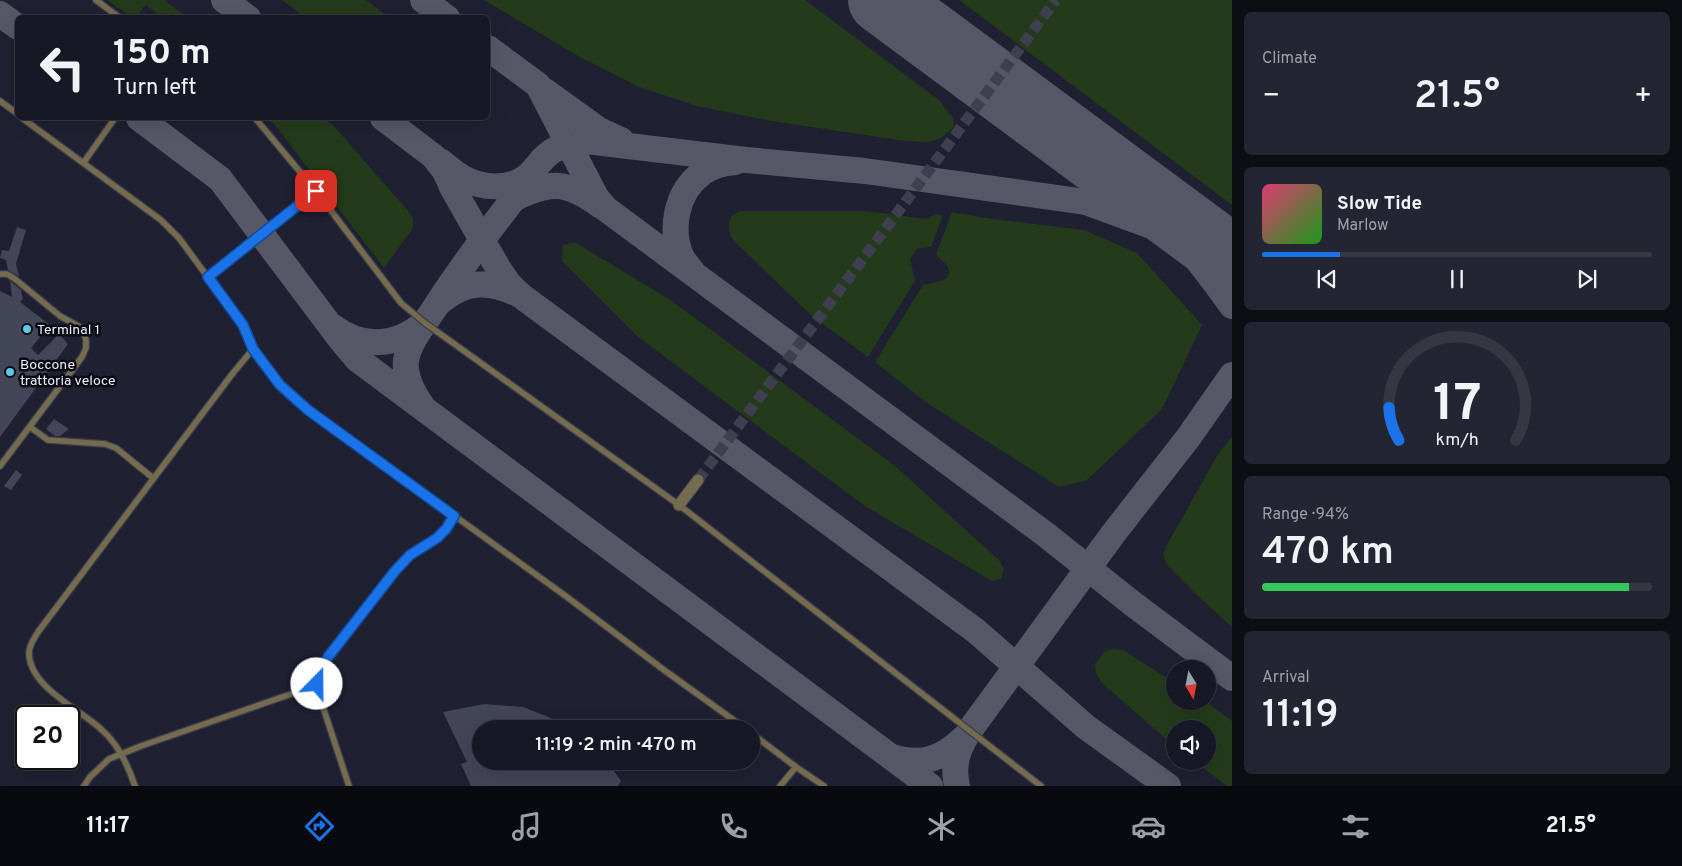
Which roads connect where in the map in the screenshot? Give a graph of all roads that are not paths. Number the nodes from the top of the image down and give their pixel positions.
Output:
1 (96, 0) edge
2 (116, 15) edge
3 (0, 102) edge
4 (15, 112) edge
5 (25, 120) edge
6 (114, 120) edge
7 (257, 120) edge
8 (84, 162) junction
9 (316, 191) junction
10 (0, 274) edge
11 (208, 277) junction
12 (253, 349) junction
13 (30, 427) junction
14 (0, 466) edge
15 (154, 478) junction
16 (698, 480) tunnel mouth
17 (679, 504) junction
18 (454, 516) junction
19 (317, 684) junction
20 (733, 720) edge
21 (760, 740) edge
22 (123, 753) junction
23 (796, 767) junction
24 (84, 786) edge
25 (136, 786) edge
26 (349, 786) edge
27 (780, 786) edge
28 (824, 786) edge
29 (1041, 786) edge

1 - 2 lane
3 - 4 lane
5 - 8 lane
6 - 8 lane
7 - 9 lane
8 - 11 lane
9 - 11 lane
9 - 17 lane
10 - 13 lane
11 - 12 lane
12 - 15 lane
12 - 18 lane
13 - 14 lane
13 - 15 lane
15 - 22 lane
16 - 17 street
17 - 29 lane
18 - 19 lane
18 - 20 lane
19 - 22 lane
19 - 26 lane
21 - 23 lane
22 - 24 lane
22 - 25 lane
23 - 27 lane
23 - 28 lane

